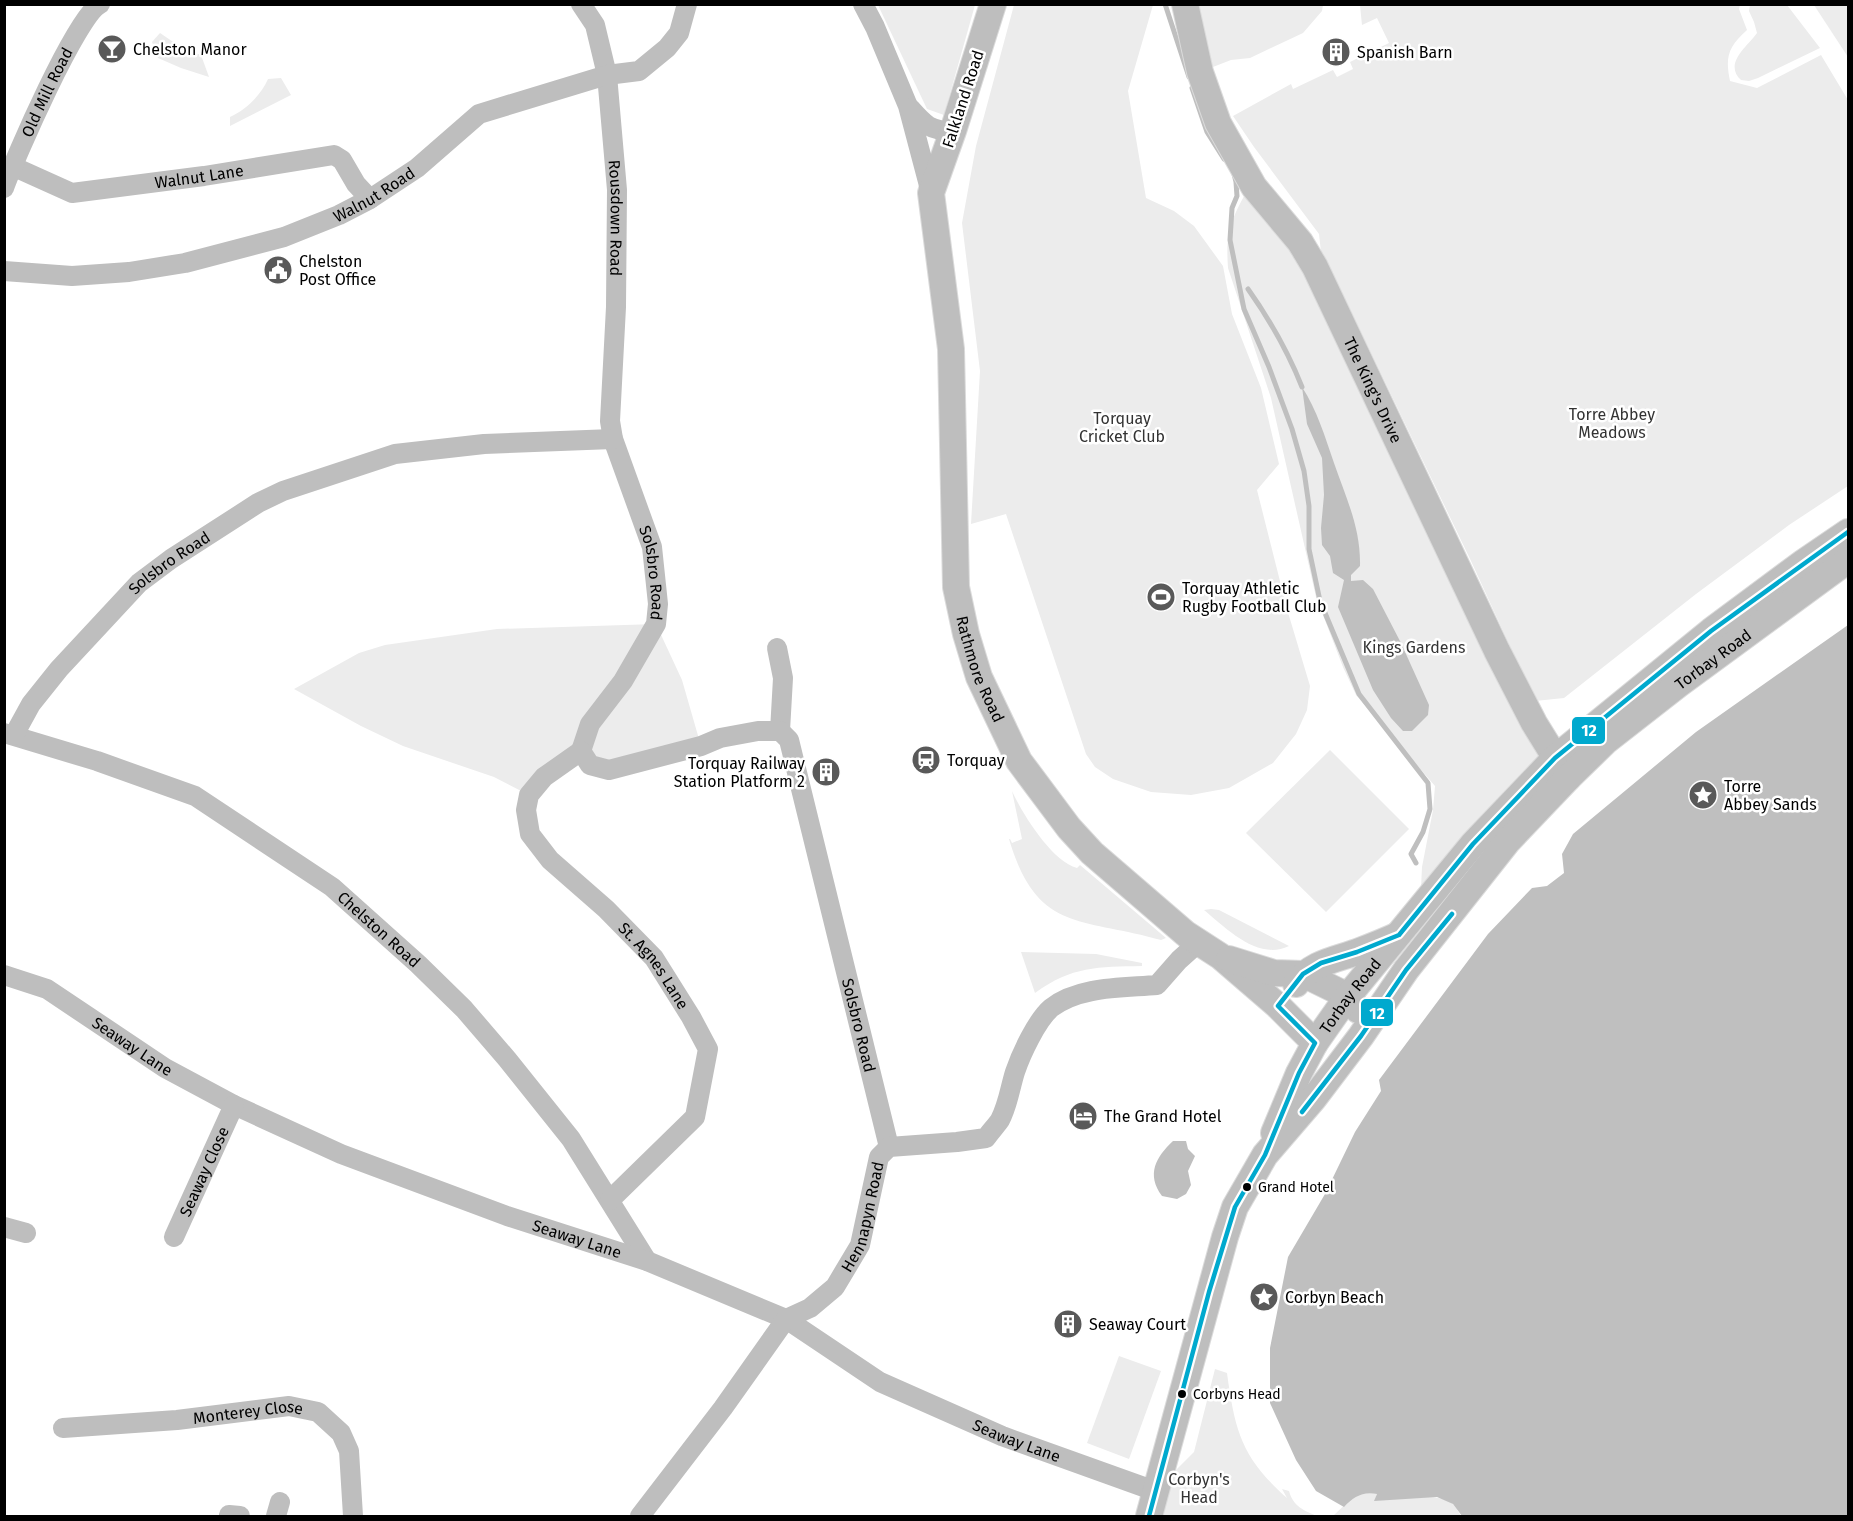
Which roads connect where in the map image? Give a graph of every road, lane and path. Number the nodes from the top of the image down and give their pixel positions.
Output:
1 (100, 4) edge
2 (581, 4) edge
3 (687, 4) edge
4 (863, 4) edge
5 (993, 4) edge
6 (1185, 4) edge
7 (607, 75) junction
8 (908, 106) junction
9 (953, 131) junction
10 (12, 166) junction
11 (4, 188) edge
12 (931, 193) junction
13 (370, 199) junction
14 (4, 271) edge
15 (613, 439) junction
16 (1848, 532) edge
17 (1848, 560) edge
18 (777, 648) dead end
19 (780, 731) junction
20 (9, 734) edge
21 (581, 751) junction
22 (1561, 768) junction
23 (1399, 935) junction
24 (1202, 944) junction
25 (1303, 974) junction
26 (4, 975) edge
27 (1348, 996) junction
28 (1278, 1006) junction
29 (1368, 1024) junction
30 (1315, 1042) junction
31 (234, 1105) junction
32 (889, 1147) junction
33 (1265, 1155) junction
34 (610, 1200) junction
35 (4, 1227) edge
36 (26, 1233) dead end
37 (174, 1237) dead end
38 (646, 1261) junction
39 (786, 1319) junction
40 (63, 1428) dead end
41 (1155, 1491) junction
42 (353, 1516) edge
43 (640, 1516) edge
44 (1149, 1516) edge

1 - 10 street, Old Mill Road
2 - 7 street, Rousdown Road
3 - 7 street, Walnut Road
4 - 8 street, Rathmore Road
5 - 9 main road, Falkland Road
6 - 22 main road, The King's Drive
7 - 13 street, Walnut Road
7 - 15 street, Rousdown Road
8 - 9 street, Rathmore Road
8 - 12 street, Rathmore Road
9 - 12 main road, Falkland Road
10 - 11 street, Old Mill Road
10 - 13 street, Walnut Lane
12 - 24 main road, Rathmore Road
13 - 14 street, Walnut Road
15 - 20 street, Solsbro Road
15 - 21 street, Solsbro Road
16 - 22 main road, Torbay Road
17 - 22 main road, Torbay Road
18 - 19 street
19 - 21 street
19 - 32 street, Solsbro Road
20 - 34 street, Chelston Road
21 - 34 street, St. Agnes Lane
22 - 23 main road, Torbay Road
22 - 29 main road, Torbay Road
23 - 25 main road
23 - 27 main road, Torbay Road
24 - 25 main road
24 - 28 main road, Rathmore Road
24 - 32 street, Hennapyn Road
25 - 27 main road
25 - 28 main road
26 - 31 street, Seaway Lane
27 - 29 main road
27 - 30 main road, Torbay Road
28 - 30 main road, Rathmore Road
29 - 30 main road
29 - 33 main road, Torbay Road
30 - 33 main road, Torbay Road
31 - 37 street, Seaway Close
31 - 38 street, Seaway Lane
32 - 39 street, Hennapyn Road
33 - 41 main road, Torbay Road
34 - 38 street, Chelston Road
35 - 36 street
38 - 39 street, Seaway Lane
39 - 41 street, Seaway Lane
39 - 43 street, Hennapyn Road
40 - 42 street, Monterey Close
41 - 44 main road, Torbay Road

